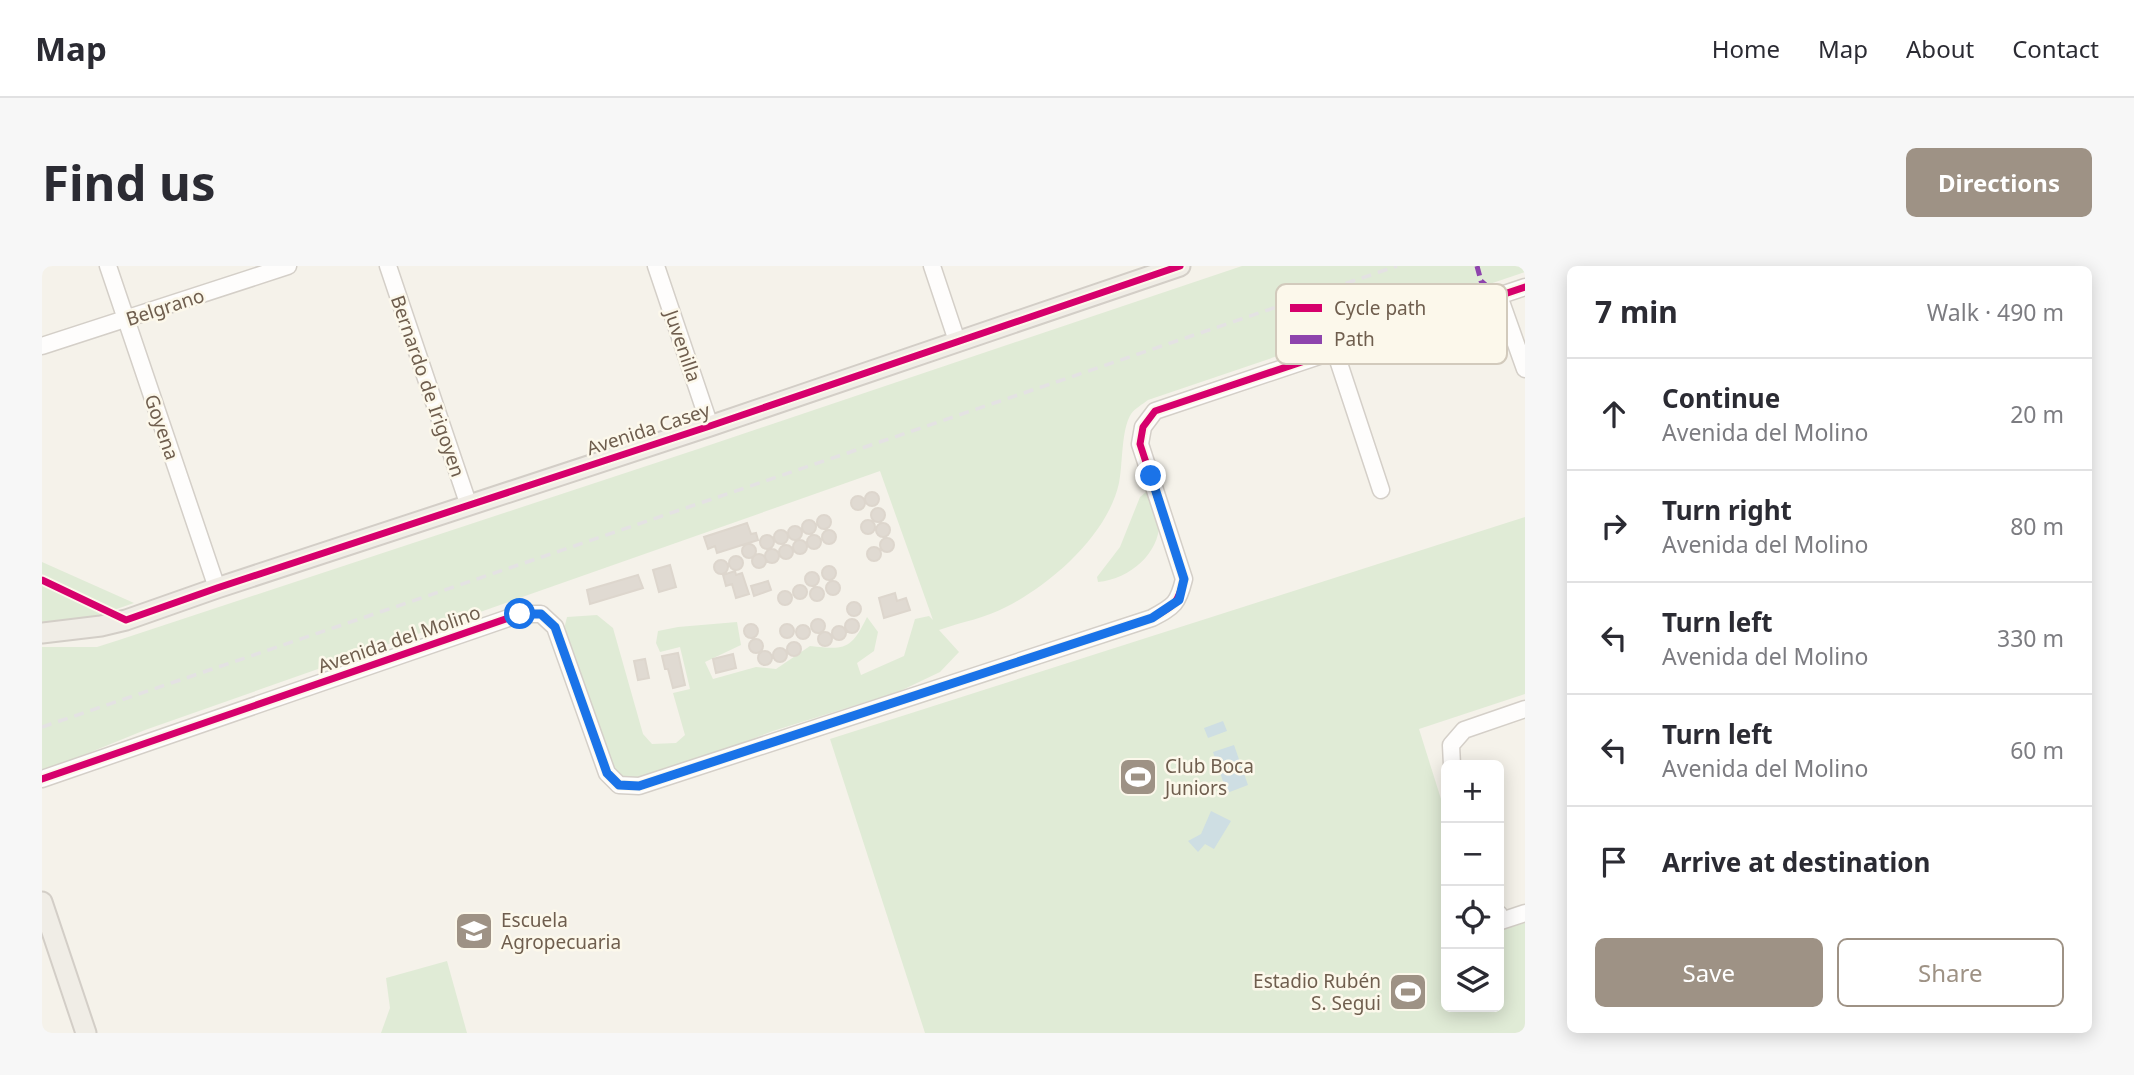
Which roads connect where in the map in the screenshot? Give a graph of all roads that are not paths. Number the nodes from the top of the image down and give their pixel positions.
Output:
1 (108, 266) edge
2 (288, 266) edge
3 (388, 266) edge
4 (656, 266) edge
5 (932, 266) edge
6 (1180, 266) edge
7 (1525, 287) edge
8 (1507, 293) edge
9 (1507, 318) edge
10 (126, 321) junction
11 (957, 341) junction
12 (42, 346) edge
13 (1296, 364) edge
14 (1339, 364) edge
15 (1525, 369) edge
16 (710, 426) junction
17 (1381, 490) dead end
18 (469, 506) junction
19 (216, 588) junction
20 (45, 630) edge
21 (1525, 709) edge
22 (1452, 760) edge
23 (42, 779) edge
24 (42, 902) edge
25 (1525, 913) edge
26 (1504, 917) edge
27 (86, 1033) edge

1 - 10 street, Goyena
2 - 10 street, Belgrano
3 - 18 street, Bernardo de Irigoyen
4 - 16 street, Juvenilla
5 - 11 street
6 - 11 main road, Avenida Casey
7 - 8 street, Avenida del Molino
9 - 15 street
10 - 12 street, Belgrano
10 - 19 street, Goyena
11 - 16 main road, Avenida Casey
13 - 23 street, Avenida del Molino
14 - 17 street
16 - 18 main road, Avenida Casey
18 - 19 main road, Avenida Casey
19 - 20 main road, Avenida Casey
21 - 22 street
24 - 27 main road
25 - 26 street

